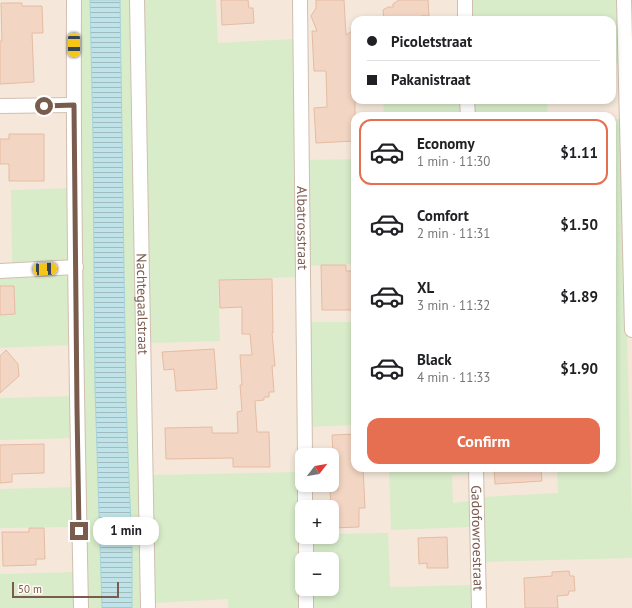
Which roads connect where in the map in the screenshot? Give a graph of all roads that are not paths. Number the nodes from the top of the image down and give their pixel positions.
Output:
1 (74, 0) edge
2 (137, 0) edge
3 (300, 0) edge
4 (465, 0) edge
5 (624, 0) edge
6 (465, 16) edge
7 (74, 105) junction
8 (0, 106) edge
9 (76, 267) junction
10 (0, 271) edge
11 (632, 330) edge
12 (305, 448) edge
13 (476, 472) edge
14 (306, 596) edge
15 (81, 608) edge
16 (148, 608) edge
17 (306, 608) edge
18 (479, 608) edge

1 - 7 street
2 - 16 street, Nachtegaalstraat
3 - 12 street, Albatrosstraat
4 - 6 street
5 - 11 street
7 - 8 street
7 - 9 street
9 - 10 street
9 - 15 street
13 - 18 street, Gadofowroestraat
14 - 17 street

